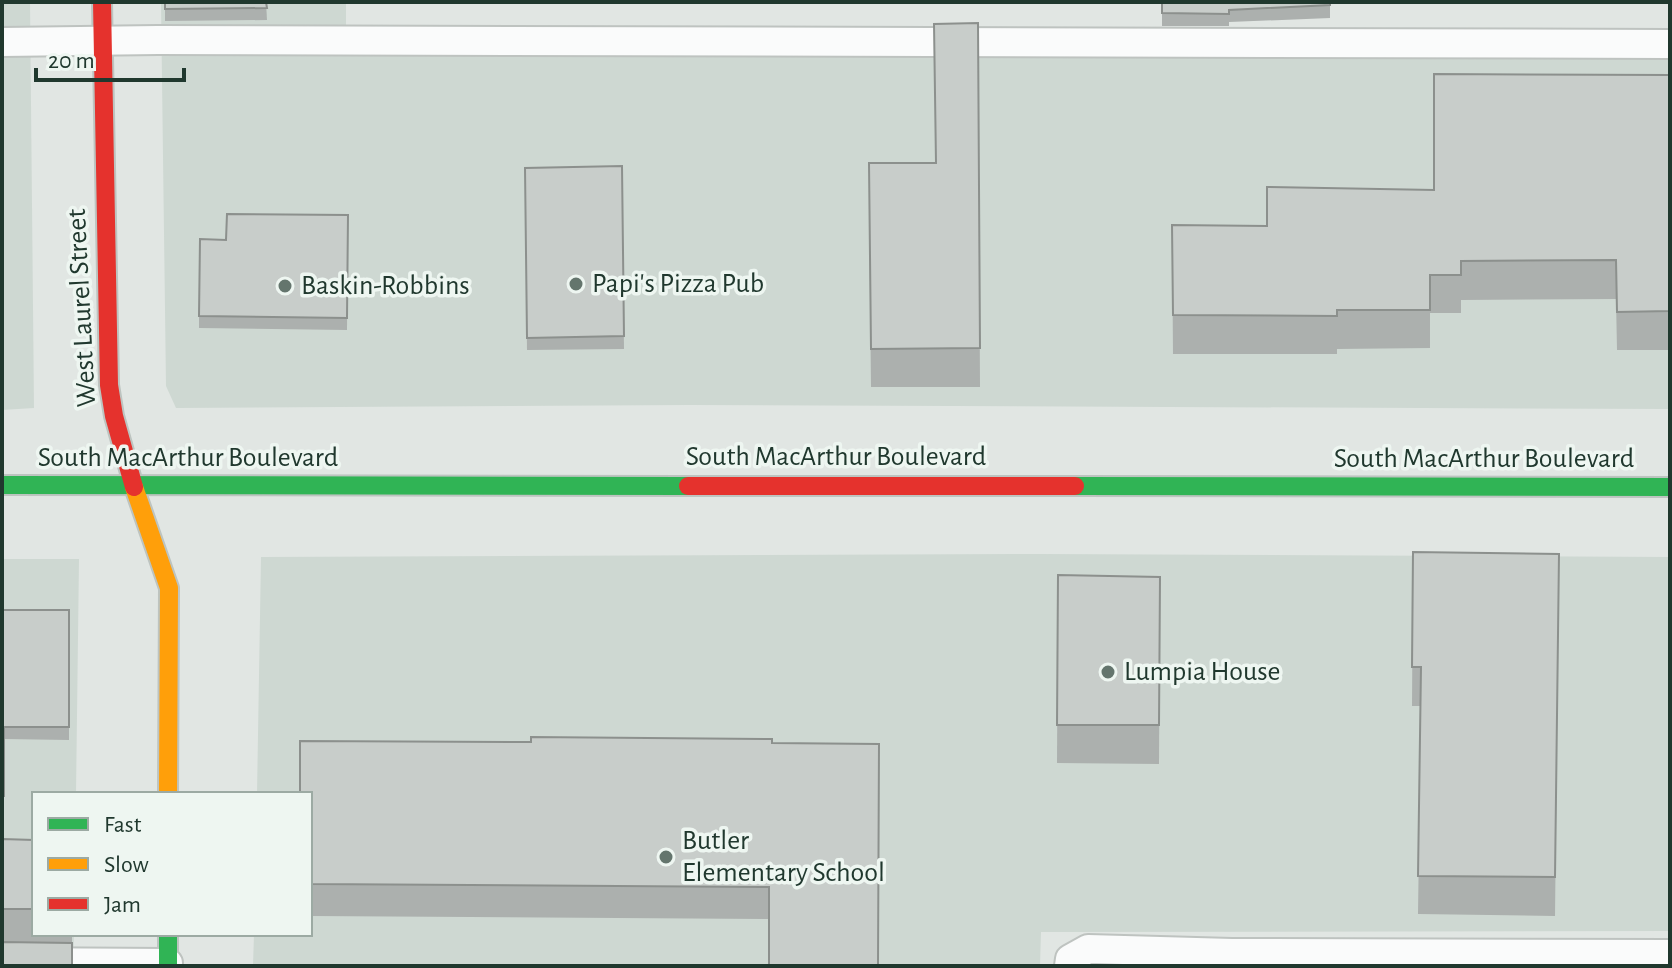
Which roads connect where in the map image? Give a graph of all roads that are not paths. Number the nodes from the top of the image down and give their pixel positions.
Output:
1 (102, 2) edge
2 (2, 42) edge
3 (102, 42) junction
4 (1670, 44) edge
5 (2, 485) edge
6 (133, 485) junction
7 (1670, 487) edge
8 (168, 792) edge
9 (168, 936) edge
10 (1670, 954) edge
11 (2, 962) edge
12 (168, 965) edge
13 (1069, 966) edge

1 - 3 main road, West Laurel Street
2 - 3 lane
3 - 4 lane
3 - 6 main road, West Laurel Street
5 - 6 main road, South MacArthur Boulevard
6 - 7 main road, South MacArthur Boulevard
6 - 8 main road, West Laurel Street
9 - 12 main road
10 - 13 lane
11 - 12 lane

